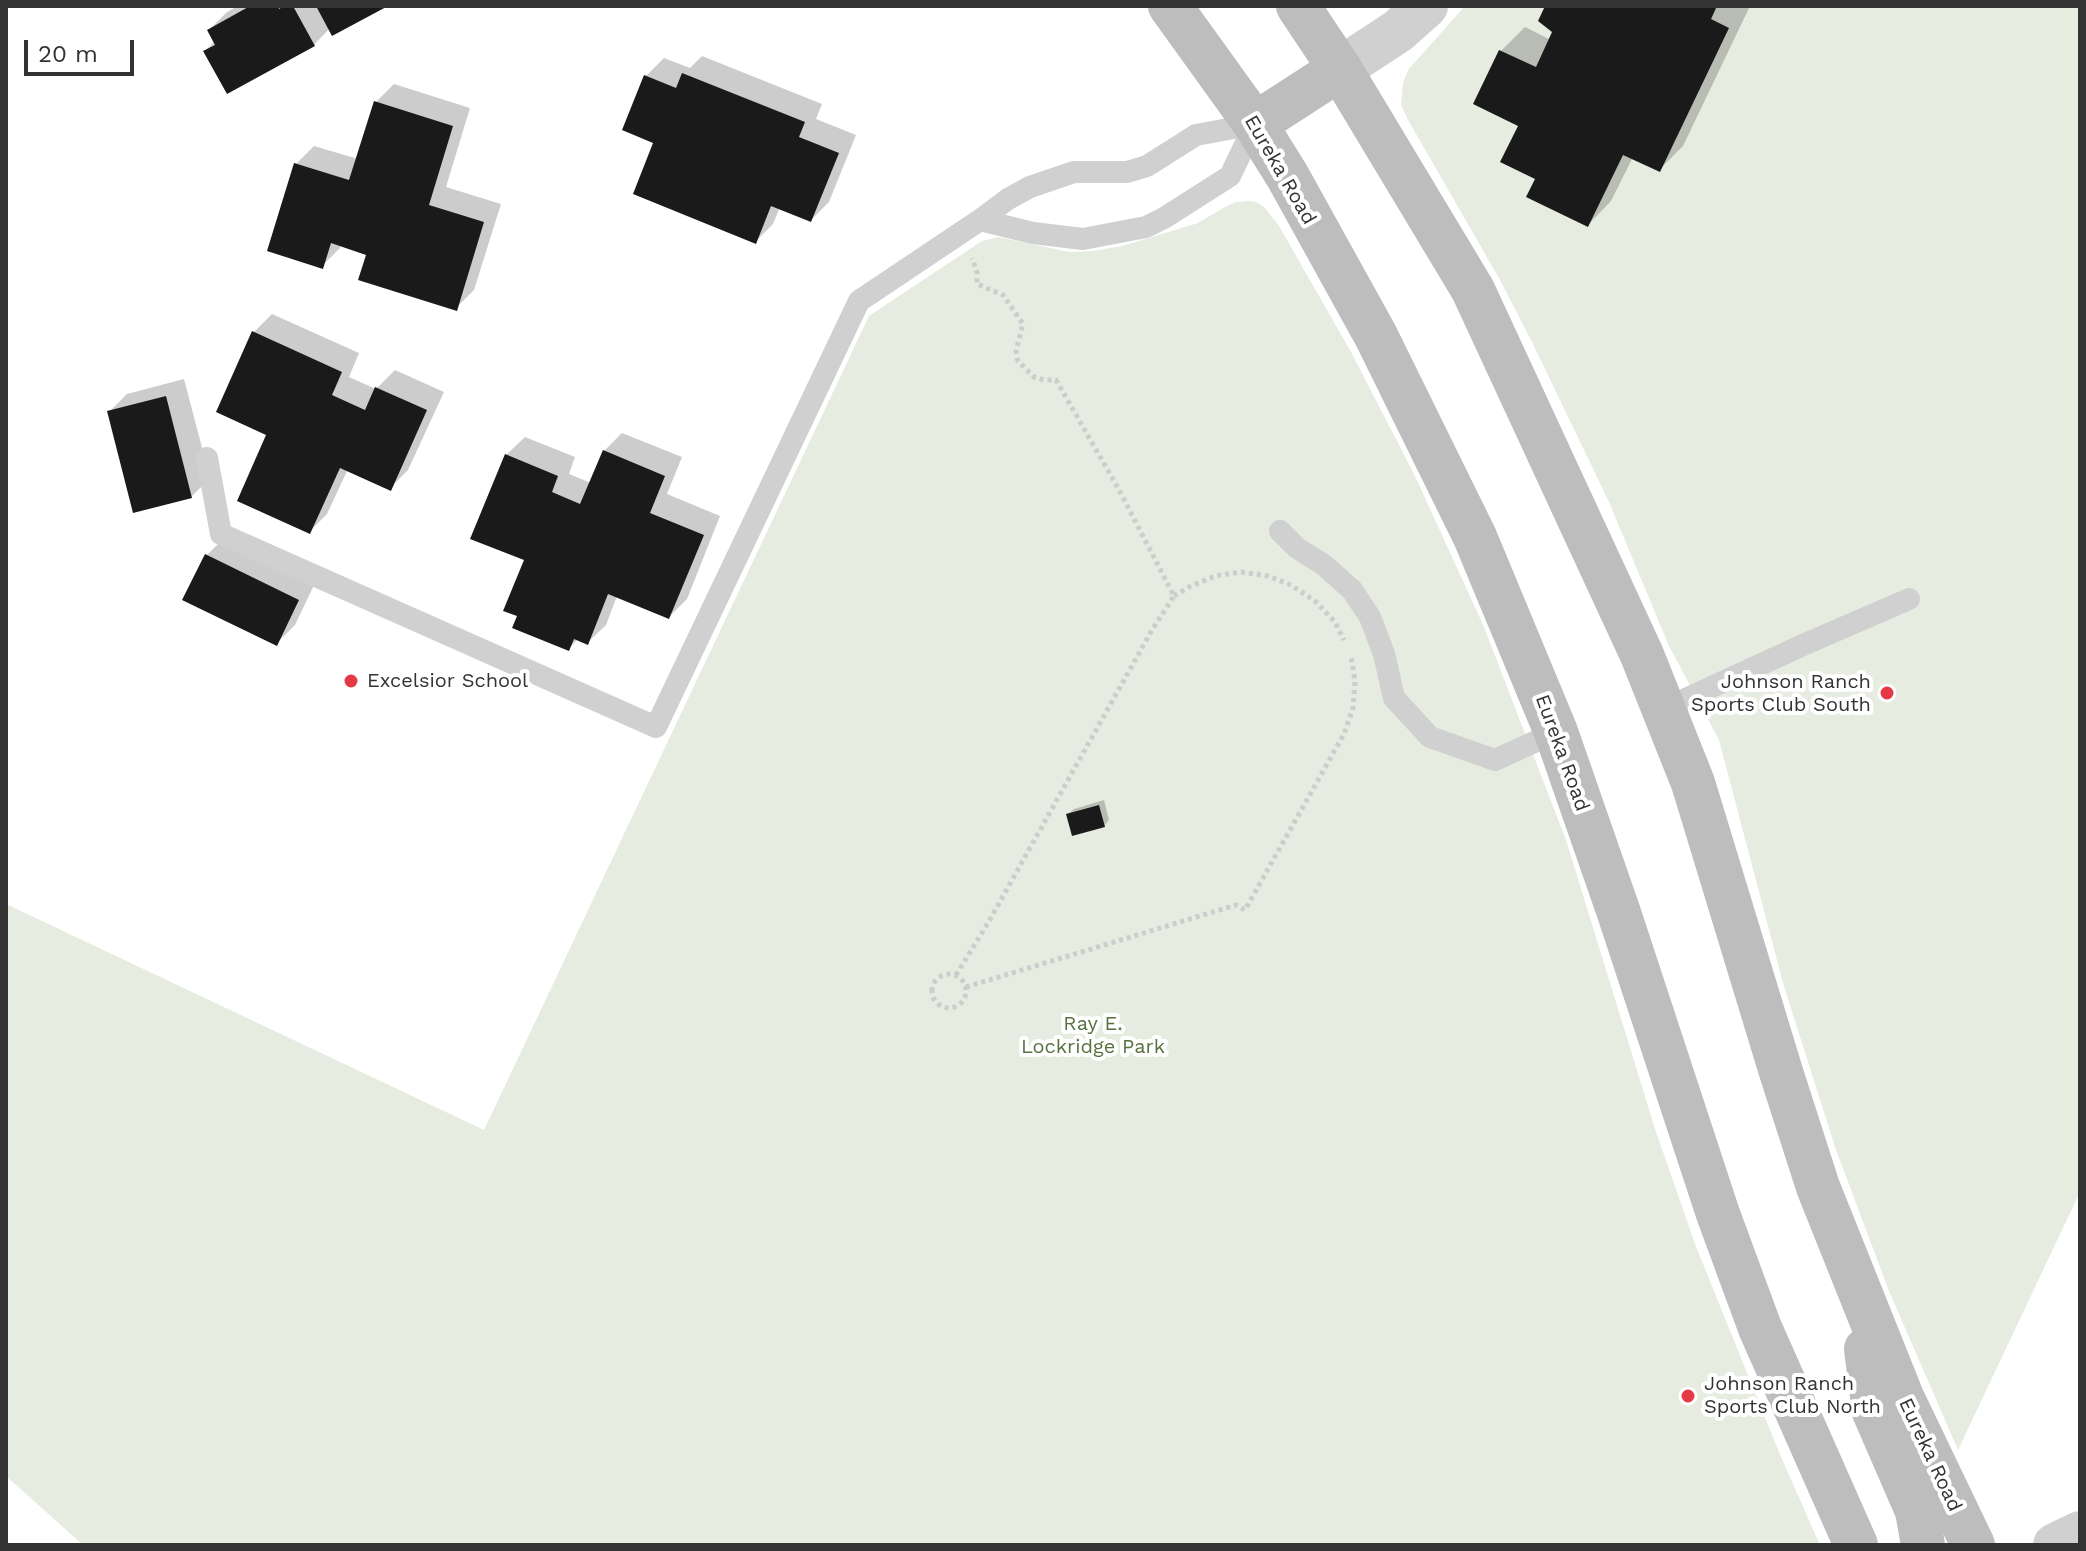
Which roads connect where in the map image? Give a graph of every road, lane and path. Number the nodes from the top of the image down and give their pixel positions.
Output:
1 (1170, 6) edge
2 (1298, 6) edge
3 (1426, 6) edge
4 (1340, 69) junction
5 (1255, 124) junction
6 (980, 220) junction
7 (969, 250) dead end
8 (207, 458) dead end
9 (1280, 531) dead end
10 (1174, 596) junction
11 (1909, 599) dead end
12 (1664, 709) junction
13 (1556, 732) junction
14 (956, 975) junction
15 (966, 987) junction
16 (1857, 1286) junction
17 (2080, 1533) edge
18 (1856, 1545) edge
19 (1923, 1545) edge
20 (1973, 1545) edge
21 (2055, 1545) edge

1 - 5 main road, Eureka Road
2 - 4 main road, Eureka Road
3 - 4 street
4 - 5 main road
4 - 12 main road, Eureka Road
5 - 6 lane
5 - 6 lane
5 - 13 main road, Eureka Road
6 - 8 lane
7 - 10 path
9 - 13 lane
10 - 14 path
10 - 15 path
11 - 12 lane
12 - 16 main road, Eureka Road
13 - 18 main road, Eureka Road
14 - 15 path
14 - 15 path
16 - 19 main road
16 - 20 main road, Eureka Road
17 - 21 street

